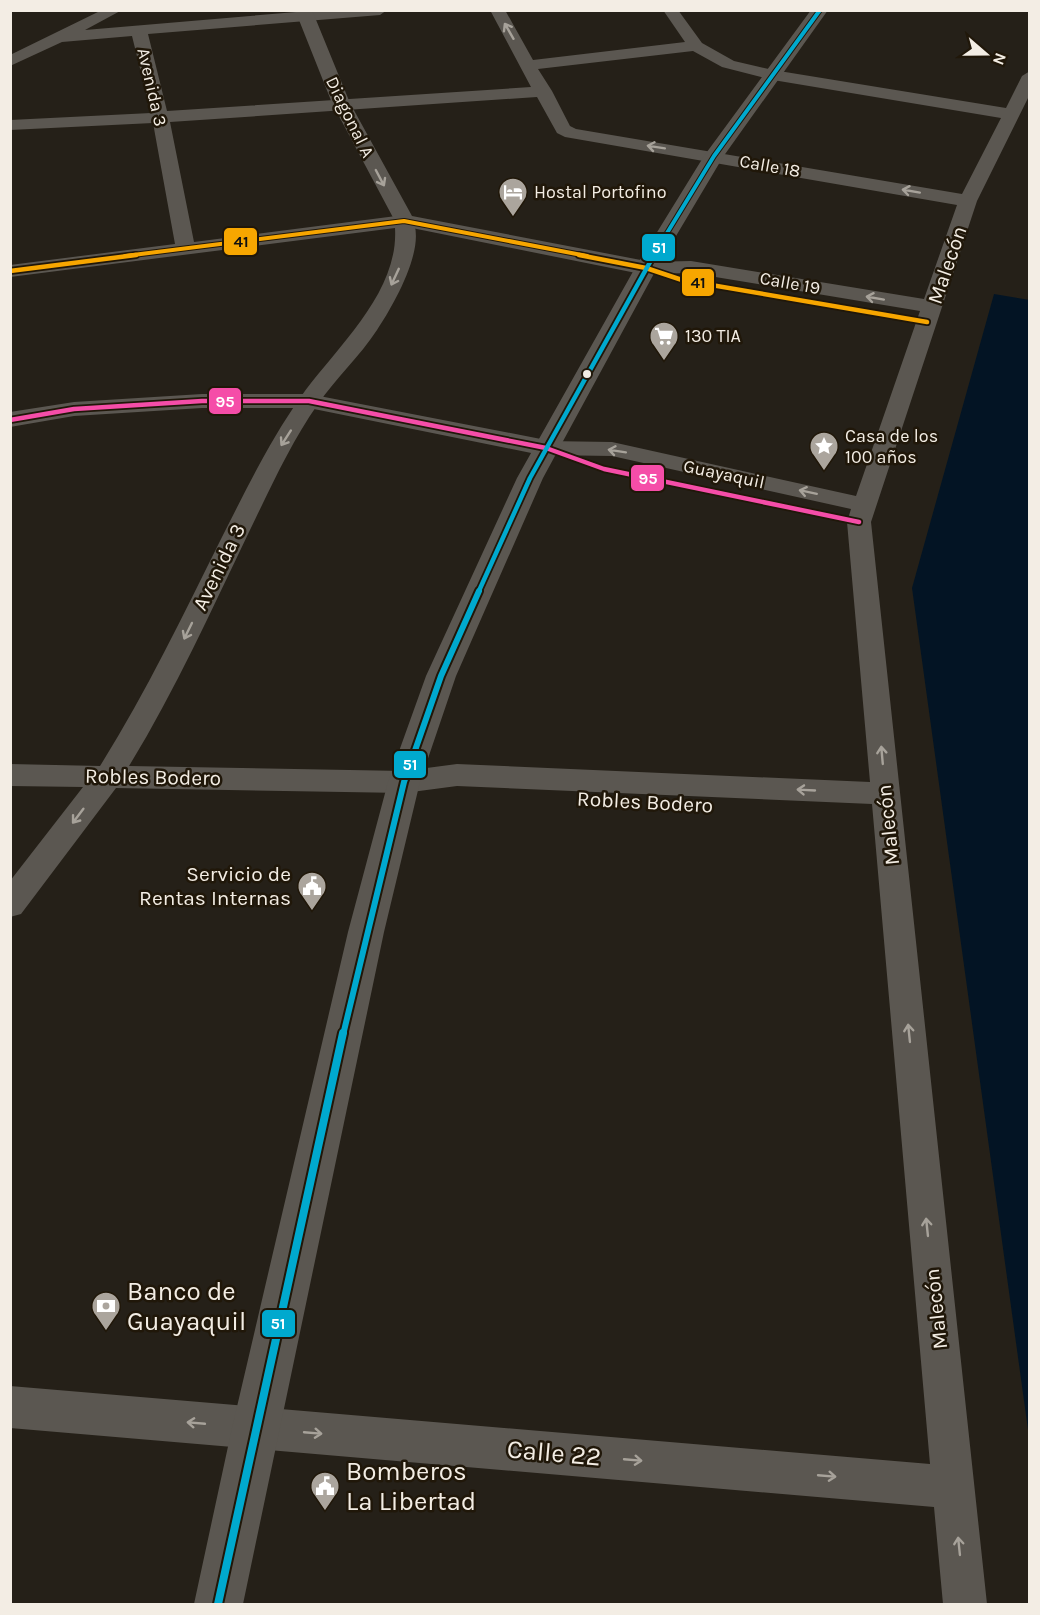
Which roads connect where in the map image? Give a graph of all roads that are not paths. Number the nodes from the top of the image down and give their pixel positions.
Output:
1 (115, 10) edge
2 (380, 10) edge
3 (497, 10) edge
4 (670, 10) edge
5 (820, 10) edge
6 (304, 14) edge
7 (139, 31) junction
8 (63, 37) junction
9 (696, 46) junction
10 (10, 61) edge
11 (529, 65) junction
12 (773, 75) junction
13 (1029, 75) edge
14 (543, 92) junction
15 (341, 103) junction
16 (1010, 114) junction
17 (160, 116) junction
18 (10, 125) edge
19 (714, 156) junction
20 (968, 201) junction
21 (404, 221) junction
22 (186, 249) junction
23 (636, 266) junction
24 (10, 271) edge
25 (930, 314) junction
26 (309, 401) junction
27 (10, 420) edge
28 (546, 448) junction
29 (862, 513) junction
30 (10, 775) edge
31 (109, 775) junction
32 (404, 782) junction
33 (886, 804) junction
34 (10, 905) edge
35 (10, 1407) edge
36 (255, 1428) junction
37 (954, 1487) junction
38 (218, 1605) edge
39 (965, 1605) edge

1 - 8 street
2 - 6 street
11 -> 3 street
4 - 9 street
5 - 12 main road
6 - 7 street
6 - 15 main road, Diagonal A
7 - 8 street
7 - 17 street, Avenida 3
8 - 10 street
9 - 11 street
9 - 12 street
11 - 14 street
12 - 16 street
12 - 19 main road
13 - 16 street, Malecón
14 - 15 street
19 -> 14 street, Calle 18
15 - 17 street
15 -> 21 main road, Diagonal A
16 - 20 street, Malecón
17 - 18 street
17 - 22 street, Avenida 3
20 -> 19 street, Calle 18
19 - 23 main road
20 - 25 street, Malecón
21 - 22 street, Calle 19
21 - 23 main road, Calle 19
21 -> 26 street, Avenida 3
22 - 24 street, Calle 19
23 - 25 street, Calle 19
23 - 28 main road
25 - 29 street, Malecón
26 - 27 main road, Guayaquil
26 - 28 main road, Guayaquil
26 -> 31 street, Avenida 3
28 - 29 street, Guayaquil
28 - 32 main road
33 -> 29 street, Malecón
30 - 31 street, Robles Bodero
31 - 32 street, Robles Bodero
31 -> 34 street, Avenida 3
32 - 33 street, Robles Bodero
32 - 36 main road
37 -> 33 street, Malecón
36 -> 35 street, Calle 22
36 -> 37 street, Calle 22
36 - 38 main road
39 -> 37 street, Malecón

